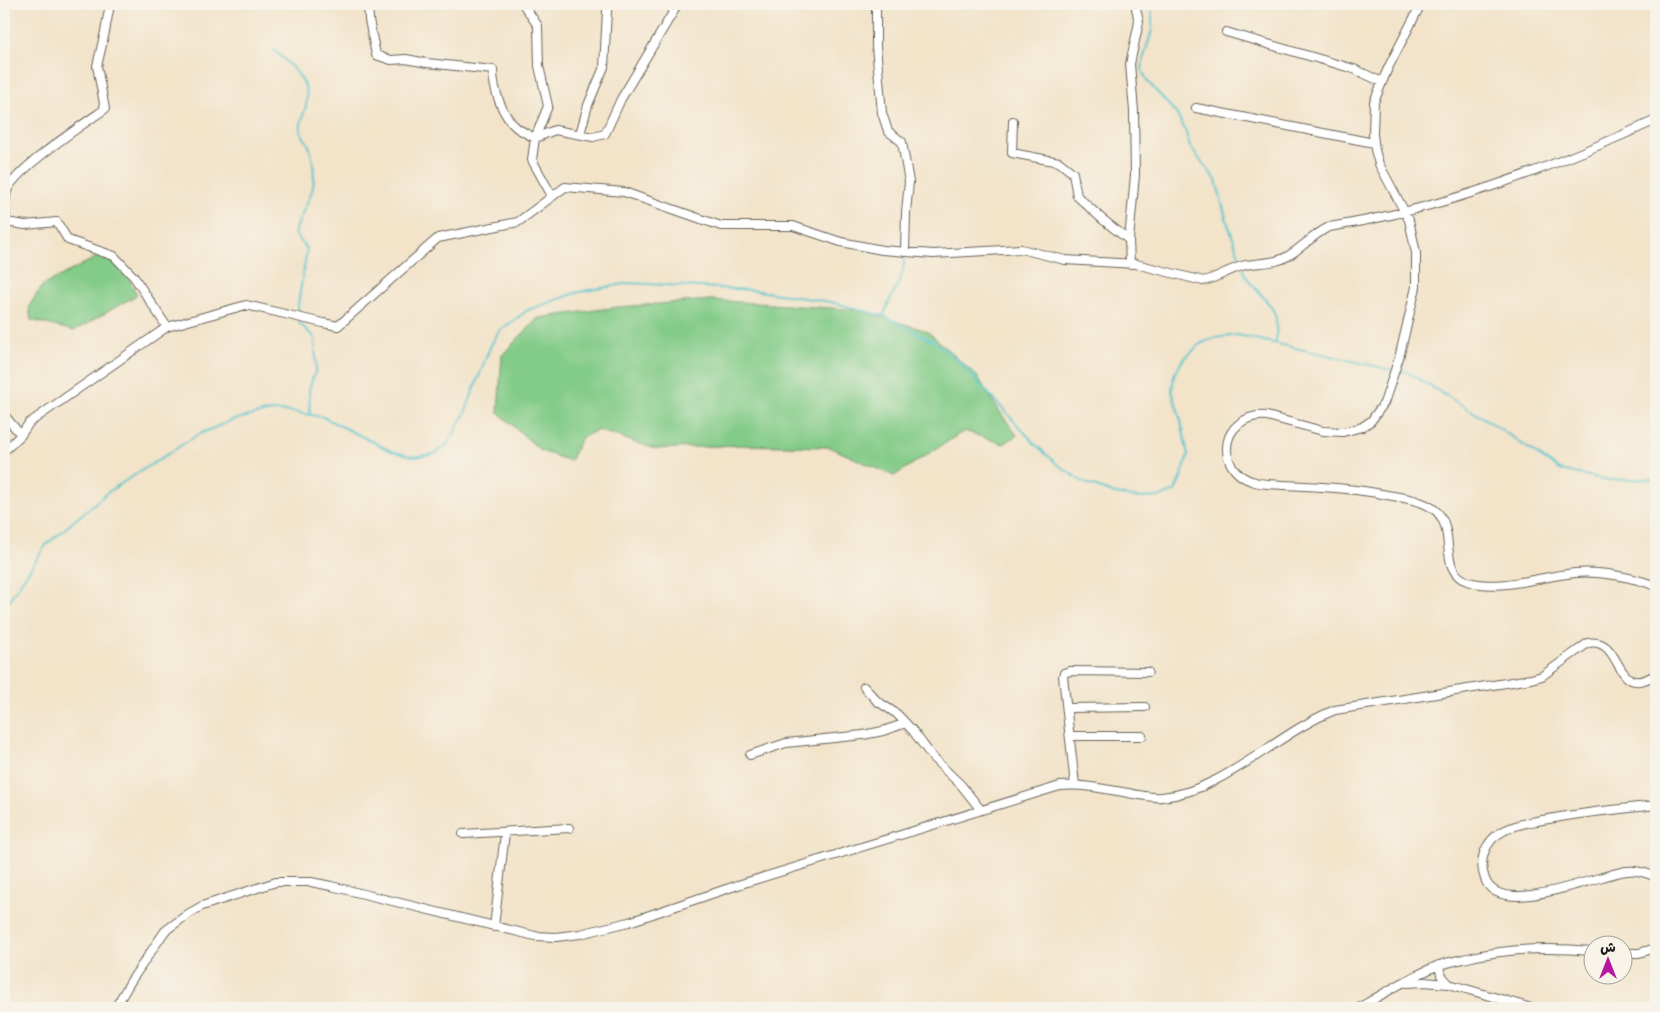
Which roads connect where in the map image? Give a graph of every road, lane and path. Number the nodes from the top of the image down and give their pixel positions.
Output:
1 (110, 4) edge
2 (368, 4) edge
3 (523, 4) edge
4 (678, 4) edge
5 (876, 4) edge
6 (1135, 4) edge
7 (1421, 4) edge
8 (607, 11) dead end
9 (1226, 32) dead end
10 (1382, 82) junction
11 (1196, 108) dead end
12 (1656, 120) edge
13 (1014, 121) dead end
14 (580, 134) junction
15 (535, 138) junction
16 (1374, 143) junction
17 (552, 196) junction
18 (1406, 212) junction
19 (5, 222) edge
20 (1128, 240) junction
21 (905, 252) junction
22 (1130, 264) junction
23 (167, 327) junction
24 (4, 415) edge
25 (21, 435) junction
26 (4, 451) edge
27 (1656, 586) edge
28 (1148, 672) dead end
29 (1656, 674) edge
30 (864, 687) dead end
31 (1068, 708) junction
32 (1145, 708) dead end
33 (906, 723) junction
34 (1071, 736) junction
35 (1142, 736) dead end
36 (750, 755) dead end
37 (1075, 785) junction
38 (1656, 805) edge
39 (982, 810) junction
40 (569, 828) dead end
41 (505, 833) junction
42 (463, 834) dead end
43 (1656, 877) edge
44 (494, 927) junction
45 (1656, 948) edge
46 (1582, 950) edge
47 (1632, 953) edge
48 (1439, 965) junction
49 (1400, 984) junction
50 (1450, 984) junction
51 (115, 1008) edge
52 (1359, 1008) edge
53 (1531, 1008) edge

1 - 19 street
2 - 15 street
3 - 15 street
4 - 14 street
5 - 21 street
6 - 20 street
7 - 10 street
8 - 14 street
9 - 10 street
10 - 16 street
11 - 16 street
12 - 18 street
13 - 20 street
14 - 15 street
15 - 17 street
16 - 18 street
17 - 21 street
17 - 23 street
18 - 22 street
18 - 27 street
19 - 23 street
20 - 22 street
21 - 22 street
23 - 25 street
24 - 25 street
25 - 26 street
28 - 31 street
29 - 37 street
30 - 33 street
31 - 32 street
31 - 34 street
33 - 36 street
33 - 39 street
34 - 35 street
34 - 37 street
37 - 39 street
38 - 43 street
39 - 44 street
40 - 41 street
41 - 42 street
41 - 44 street
44 - 51 street
45 - 47 street
46 - 48 street
48 - 49 street
48 - 50 street
49 - 50 street
49 - 52 street
50 - 53 street

